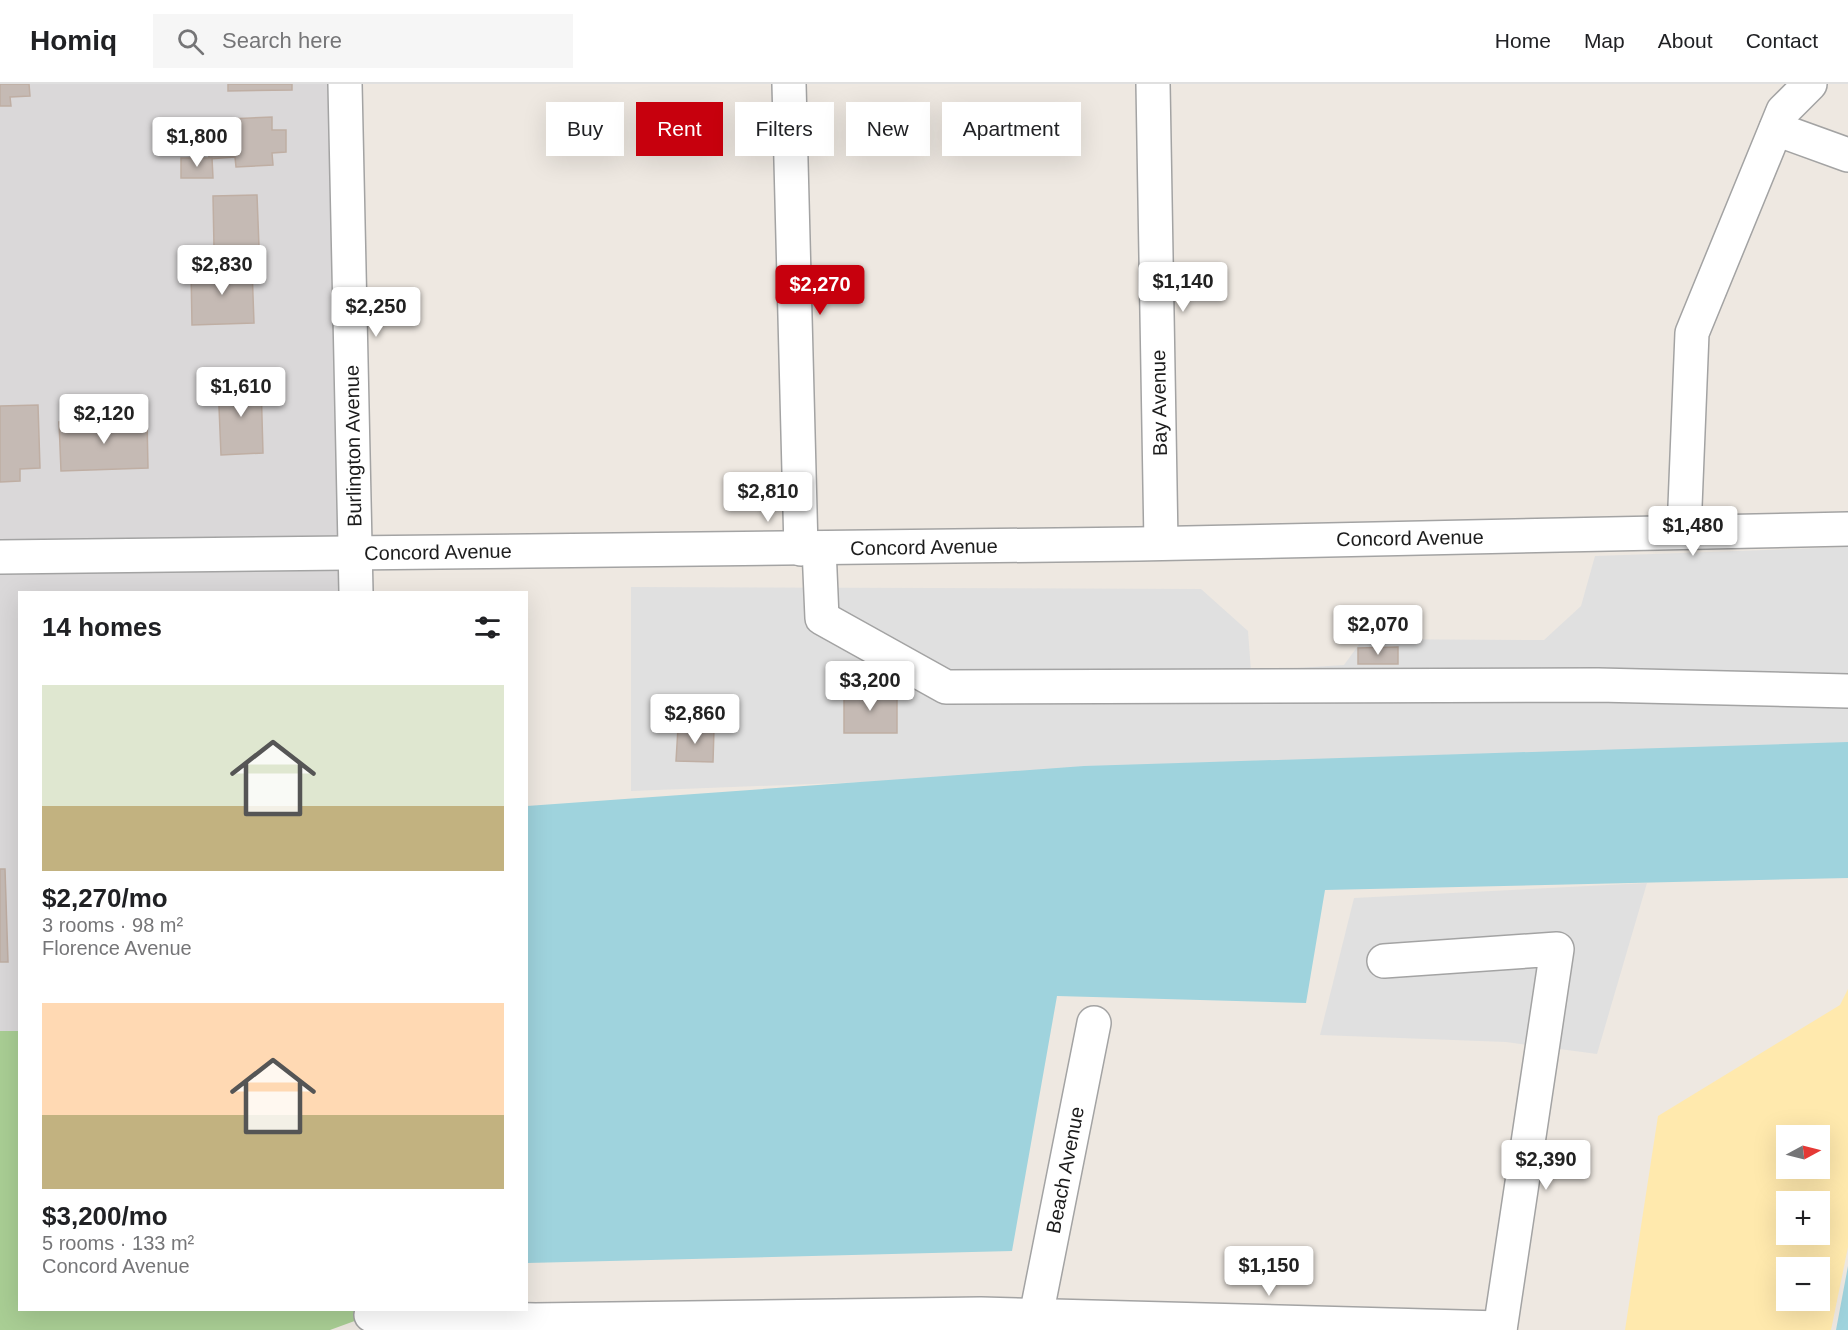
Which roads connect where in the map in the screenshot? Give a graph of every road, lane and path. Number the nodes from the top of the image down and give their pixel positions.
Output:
1 (345, 84) edge
2 (789, 84) edge
3 (1153, 84) edge
4 (1810, 84) edge
5 (1776, 129) junction
6 (1848, 155) edge
7 (1848, 529) edge
8 (1684, 531) junction
9 (1161, 543) junction
10 (810, 548) junction
11 (355, 553) junction
12 (0, 556) edge
13 (356, 591) edge
14 (1848, 691) edge
15 (1384, 961) dead end
16 (1094, 1023) dead end
17 (1036, 1316) junction
18 (371, 1318) edge
19 (1500, 1329) edge

1 - 11 street, Burlington Avenue
2 - 10 street
3 - 9 street, Bay Avenue
4 - 5 street
5 - 6 street
5 - 8 street
7 - 8 street, Concord Avenue
8 - 9 street, Concord Avenue
9 - 10 street, Concord Avenue
10 - 11 street, Concord Avenue
10 - 14 street
11 - 12 street, Concord Avenue
11 - 13 street, Burlington Avenue
15 - 19 street
16 - 17 street, Beach Avenue
17 - 18 street
17 - 19 street

